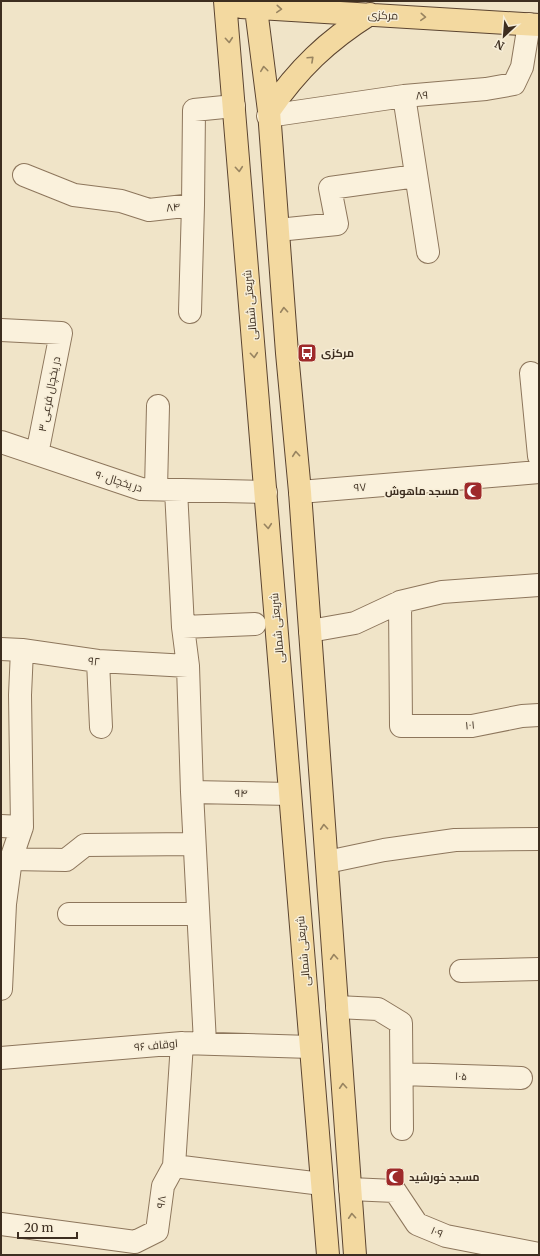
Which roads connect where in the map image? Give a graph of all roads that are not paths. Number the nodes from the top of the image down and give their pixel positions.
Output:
1 (226, 4) edge
2 (256, 4) edge
3 (373, 10) edge
4 (534, 24) edge
5 (404, 96) junction
6 (234, 106) junction
7 (269, 114) junction
8 (24, 175) dead end
9 (416, 176) junction
10 (193, 205) junction
11 (278, 230) junction
12 (428, 252) dead end
13 (190, 312) dead end
14 (1, 330) edge
15 (531, 373) dead end
16 (158, 406) dead end
17 (1, 442) edge
18 (37, 454) junction
19 (539, 456) edge
20 (539, 472) edge
21 (166, 490) junction
22 (266, 492) junction
23 (300, 492) junction
24 (539, 585) edge
25 (400, 602) junction
26 (255, 624) dead end
27 (183, 627) junction
28 (310, 631) junction
29 (11, 650) edge
30 (98, 662) junction
31 (188, 666) junction
32 (11, 694) edge
33 (539, 715) edge
34 (101, 727) dead end
35 (192, 792) junction
36 (290, 794) junction
37 (11, 827) edge
38 (539, 839) edge
39 (194, 844) junction
40 (11, 859) junction
41 (327, 862) junction
42 (3, 904) edge
43 (69, 914) dead end
44 (198, 914) junction
45 (539, 969) edge
46 (461, 971) dead end
47 (1, 989) edge
48 (337, 1007) junction
49 (182, 1043) junction
50 (205, 1043) junction
51 (311, 1047) junction
52 (1, 1058) edge
53 (402, 1074) junction
54 (521, 1078) dead end
55 (402, 1129) dead end
56 (174, 1166) junction
57 (322, 1184) junction
58 (350, 1189) junction
59 (1, 1224) edge
60 (539, 1254) edge
61 (328, 1255) edge
62 (355, 1255) edge

1 - 2 main road, مرکزی
1 -> 6 main road, شریعتی شمالی
2 -> 3 main road, مرکزی
7 -> 2 main road
3 -> 4 main road, مرکزی
7 -> 3 main road
4 - 5 street, ۸۹
5 - 7 street, ۸۹
5 - 9 street
6 - 10 street, ۸۴
6 -> 22 main road, شریعتی شمالی
7 - 11 main road
8 - 10 street, ۸۴
9 - 11 street
9 - 12 street
10 - 13 street
23 -> 11 main road
14 - 18 street, در یخچال فرعی ۳
15 - 19 street
16 - 21 street
17 - 18 street, در یخچال ۹۰
18 - 21 street, در یخچال ۹۰
20 - 23 street, ۹۷
21 - 22 street, در یخچال ۹۰
21 - 27 street
22 -> 36 main road, شریعتی شمالی
23 - 28 main road
24 - 25 street
25 - 28 street
25 - 33 street, ۱۰۱
26 - 27 street
27 - 31 street
41 -> 28 main road
29 - 30 street, ۹۲
29 - 32 street
30 - 31 street, ۹۲
30 - 34 street
31 - 35 street
32 - 37 street
35 - 36 street, ۹۴
35 - 39 street
36 - 51 main road, شریعتی شمالی
37 - 40 street
38 - 41 street
39 - 40 street
39 - 44 street
40 - 42 street
48 -> 41 main road
42 - 47 street
43 - 44 street
44 - 50 street
45 - 46 street
48 - 53 street
58 -> 48 main road
49 - 50 street, اوقاف ۹۶
49 - 52 street, اوقاف ۹۶
49 - 56 street
50 - 51 street, اوقاف ۹۶
51 - 57 main road, شریعتی شمالی
53 - 54 street, ۱۰۵
53 - 55 street
56 - 57 street
56 - 59 street, ۹۸
57 - 61 main road, شریعتی شمالی
58 - 60 street, ۱۰۹
62 -> 58 main road

